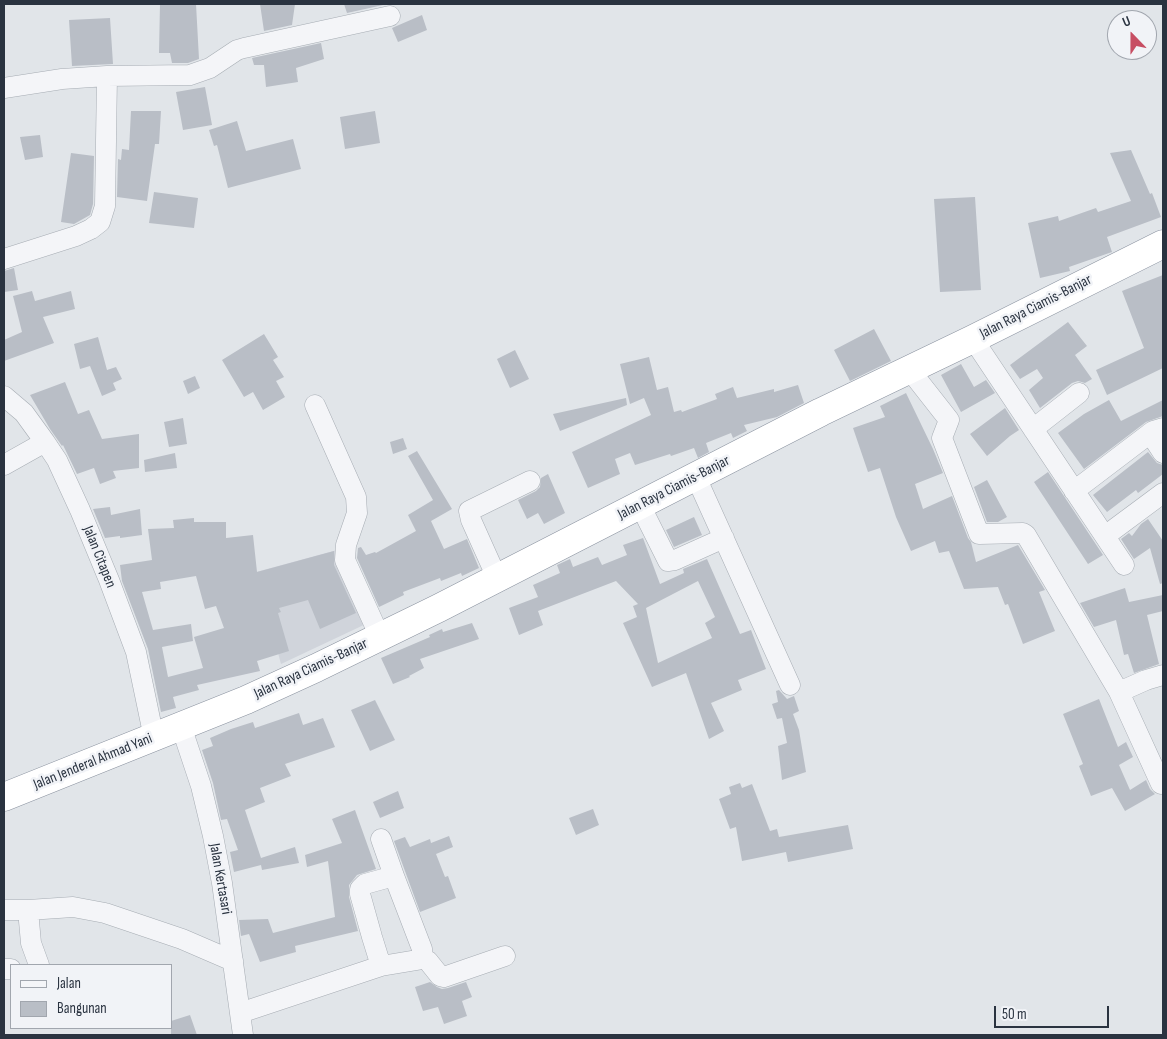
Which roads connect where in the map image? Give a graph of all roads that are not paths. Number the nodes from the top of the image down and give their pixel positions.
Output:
1 (390, 16) dead end
2 (107, 76) junction
3 (4, 88) edge
4 (1163, 244) edge
5 (4, 259) edge
6 (973, 339) junction
7 (909, 369) junction
8 (1079, 392) dead end
9 (4, 396) edge
10 (315, 405) dead end
11 (1033, 429) junction
12 (1157, 431) edge
13 (46, 442) junction
14 (1163, 453) edge
15 (4, 465) edge
16 (696, 477) junction
17 (530, 481) dead end
18 (1074, 491) junction
19 (1163, 493) edge
20 (640, 505) junction
21 (1104, 536) junction
22 (724, 538) junction
23 (1124, 565) dead end
24 (497, 578) junction
25 (380, 637) junction
26 (1163, 675) edge
27 (790, 684) dead end
28 (1119, 692) junction
29 (181, 726) junction
30 (154, 738) junction
31 (1161, 784) dead end
32 (4, 797) edge
33 (381, 839) dead end
34 (394, 876) junction
35 (4, 910) edge
36 (28, 910) junction
37 (505, 956) dead end
38 (423, 959) junction
39 (233, 961) junction
40 (38, 964) edge
41 (381, 966) junction
42 (240, 1013) junction
43 (243, 1035) edge

1 - 2 street
2 - 3 street
2 - 5 street
4 - 6 highway, Jalan Raya Ciamis-Banjar
6 - 7 highway, Jalan Raya Ciamis-Banjar
6 - 11 street
7 - 16 highway, Jalan Raya Ciamis-Banjar
7 - 28 street
8 - 11 street
9 - 13 street, Jalan Citapen
10 - 25 street
11 - 18 street
12 - 14 street
12 - 18 street
13 - 15 street
13 - 30 street, Jalan Citapen
16 - 20 highway, Jalan Raya Ciamis-Banjar
16 - 22 street
17 - 24 street
18 - 21 street
19 - 21 street
20 - 22 street
20 - 24 highway, Jalan Raya Ciamis-Banjar
21 - 23 street
22 - 27 street
24 - 25 highway, Jalan Raya Ciamis-Banjar
25 - 29 highway, Jalan Raya Ciamis-Banjar
26 - 28 street
28 - 31 street
29 - 30 highway, Jalan Jenderal Ahmad Yani
29 - 39 street, Jalan Kertasari
30 - 32 highway, Jalan Jenderal Ahmad Yani
33 - 34 street
34 - 38 street
34 - 41 street
35 - 36 street
36 - 39 street
36 - 40 street
37 - 38 street
38 - 41 street
39 - 42 street, Jalan Kertasari
41 - 42 street
42 - 43 street, Jalan Kertasari

